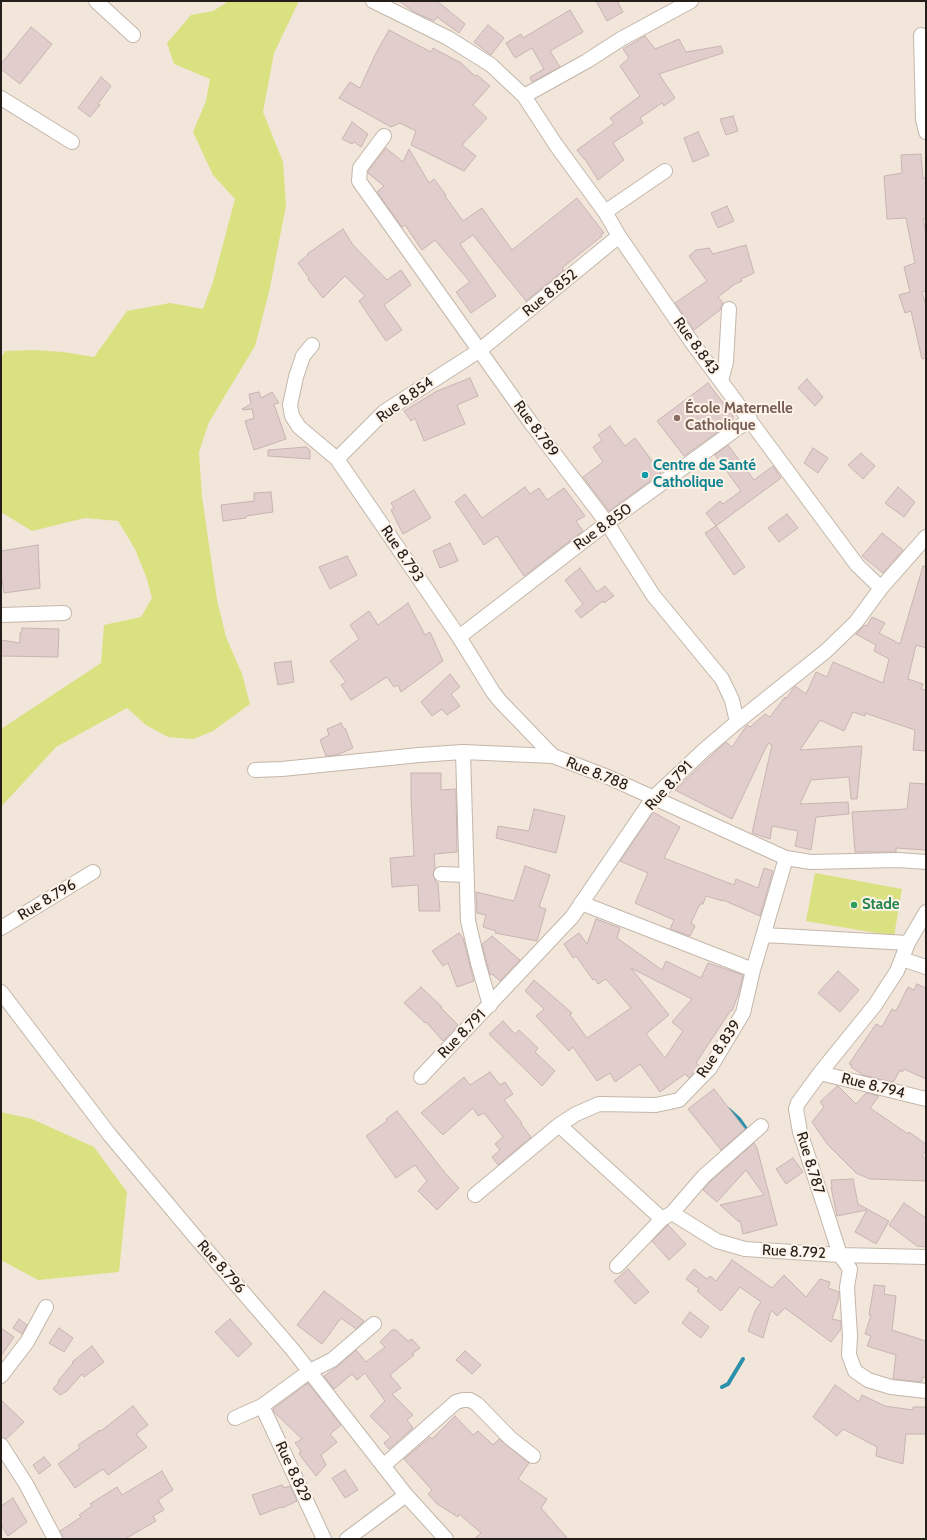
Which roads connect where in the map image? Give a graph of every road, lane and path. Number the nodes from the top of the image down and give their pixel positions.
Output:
1 (96, 1) edge
2 (373, 1) edge
3 (691, 1) edge
4 (133, 35) dead end
5 (921, 35) dead end
6 (524, 96) junction
7 (1, 98) edge
8 (925, 123) edge
9 (384, 136) dead end
10 (72, 142) dead end
11 (665, 171) dead end
12 (606, 212) junction
13 (619, 236) junction
14 (729, 308) dead end
15 (312, 345) dead end
16 (480, 350) junction
17 (721, 381) junction
18 (750, 419) junction
19 (338, 459) junction
20 (607, 523) junction
21 (926, 537) edge
22 (881, 588) junction
23 (64, 613) dead end
24 (1, 615) edge
25 (459, 637) junction
26 (737, 722) junction
27 (463, 752) junction
28 (553, 756) junction
29 (254, 770) dead end
30 (653, 798) junction
31 (786, 858) junction
32 (926, 862) edge
33 (93, 872) dead end
34 (440, 874) dead end
35 (466, 875) junction
36 (581, 903) junction
37 (926, 912) edge
38 (1, 928) edge
39 (764, 935) junction
40 (908, 943) junction
41 (902, 959) junction
42 (926, 967) edge
43 (753, 970) junction
44 (1, 992) edge
45 (490, 1005) junction
46 (820, 1073) junction
47 (421, 1077) dead end
48 (926, 1099) edge
49 (559, 1125) junction
50 (761, 1126) dead end
51 (475, 1195) dead end
52 (667, 1216) junction
53 (840, 1255) junction
54 (926, 1257) edge
55 (618, 1266) dead end
56 (46, 1307) dead end
57 (374, 1324) dead end
58 (310, 1371) junction
59 (1, 1376) edge
60 (926, 1391) edge
61 (262, 1406) junction
62 (235, 1418) dead end
63 (1, 1445) edge
64 (533, 1456) dead end
65 (383, 1466) junction
66 (406, 1495) junction
67 (55, 1539) edge
68 (324, 1539) edge
69 (347, 1539) edge
70 (446, 1539) edge

1 - 4 street
2 - 6 street, Rue 8.843
3 - 6 street
5 - 8 street
6 - 12 street, Rue 8.843
7 - 10 street
9 - 16 street, Rue 8.789
11 - 12 street
12 - 13 street, Rue 8.843
13 - 16 street, Rue 8.852
13 - 17 street, Rue 8.843
14 - 17 street
15 - 19 street, Rue 8.793
16 - 19 street, Rue 8.854
16 - 20 street, Rue 8.789
17 - 18 street, Rue 8.843
18 - 20 street, Rue 8.850
18 - 22 street, Rue 8.843
19 - 25 street, Rue 8.793
20 - 25 street, Rue 8.850
20 - 26 street, Rue 8.789
21 - 22 street, Rue 8.791
22 - 26 street, Rue 8.791
23 - 24 street
25 - 28 street, Rue 8.793
26 - 30 street, Rue 8.791
27 - 28 street, Rue 8.788
27 - 29 street, Rue 8.788
27 - 35 street
28 - 30 street, Rue 8.788
30 - 31 street, Rue 8.788
30 - 36 street, Rue 8.791
31 - 32 street, Rue 8.788
31 - 39 street, Rue 8.839
33 - 38 street, Rue 8.796
34 - 35 street
35 - 45 street
36 - 43 street
36 - 45 street, Rue 8.791
37 - 40 street, Rue 8.787
39 - 40 street
39 - 43 street, Rue 8.839
40 - 41 street, Rue 8.787
41 - 42 street
41 - 46 street, Rue 8.787
43 - 49 street, Rue 8.839
44 - 58 street, Rue 8.796
45 - 47 street, Rue 8.791
46 - 48 street, Rue 8.794
46 - 53 street, Rue 8.787
49 - 51 street, Rue 8.839
49 - 52 street, Rue 8.792
50 - 52 street
52 - 53 street, Rue 8.792
52 - 55 street
53 - 54 street, Rue 8.792
53 - 60 street, Rue 8.787
56 - 59 street
57 - 58 street
58 - 61 street
58 - 65 street, Rue 8.796
61 - 62 street
61 - 68 street, Rue 8.829
63 - 67 street
64 - 65 street
65 - 66 street, Rue 8.796
66 - 69 street
66 - 70 street, Rue 8.796

